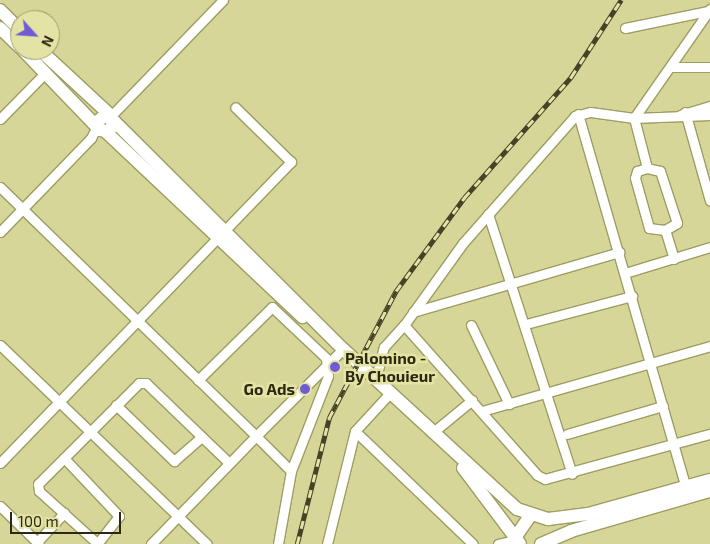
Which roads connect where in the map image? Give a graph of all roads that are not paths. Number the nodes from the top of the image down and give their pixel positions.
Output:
1 (223, 0) edge
2 (0, 10) edge
3 (709, 10) edge
4 (10, 20) edge
5 (0, 28) edge
6 (625, 28) dead end
7 (10, 38) edge
8 (33, 60) edge
9 (51, 60) edge
10 (672, 67) junction
11 (710, 67) edge
12 (46, 72) junction
13 (710, 106) edge
14 (235, 107) dead end
15 (578, 114) junction
16 (683, 115) junction
17 (710, 115) edge
18 (111, 117) junction
19 (634, 118) junction
20 (0, 119) edge
21 (101, 128) junction
22 (647, 168) junction
23 (706, 174) edge
24 (0, 187) edge
25 (710, 201) edge
26 (22, 209) junction
27 (488, 214) junction
28 (665, 230) junction
29 (0, 232) edge
30 (220, 234) junction
31 (710, 247) edge
32 (619, 252) junction
33 (674, 259) junction
34 (625, 273) junction
35 (513, 282) junction
36 (632, 296) junction
37 (280, 299) junction
38 (413, 312) junction
39 (138, 323) junction
40 (526, 324) junction
41 (404, 325) junction
42 (471, 325) dead end
43 (0, 346) edge
44 (710, 346) edge
45 (340, 354) junction
46 (650, 362) junction
47 (329, 364) junction
48 (376, 378) junction
49 (198, 380) junction
50 (546, 392) junction
51 (390, 393) junction
52 (472, 400) junction
53 (60, 402) junction
54 (509, 404) junction
55 (116, 405) junction
56 (663, 406) junction
57 (482, 411) junction
58 (90, 431) junction
59 (355, 431) junction
60 (432, 433) junction
61 (567, 434) dead end
62 (710, 434) edge
63 (256, 436) junction
64 (202, 438) junction
65 (674, 445) junction
66 (455, 456) junction
67 (64, 458) junction
68 (0, 463) edge
69 (228, 463) junction
70 (291, 471) junction
71 (572, 474) junction
72 (710, 480) edge
73 (686, 487) junction
74 (710, 491) edge
75 (0, 506) edge
76 (64, 513) junction
77 (178, 516) junction
78 (530, 516) junction
79 (548, 519) junction
80 (516, 541) edge
81 (38, 543) edge
82 (98, 544) edge
83 (150, 544) edge
84 (207, 544) edge
85 (278, 544) edge
86 (327, 544) edge
87 (473, 544) edge
88 (498, 544) edge
89 (542, 544) edge

1 - 18 street
2 - 4 main road
3 - 6 street
3 - 10 street
5 - 7 main road
8 - 12 main road
9 - 18 main road
10 - 11 street
10 - 19 street
12 - 20 street
12 - 21 main road
13 - 16 street
14 - 30 street
15 - 19 street
15 - 27 street
15 - 32 street
16 - 17 street
16 - 19 street
16 - 23 street
18 - 21 main road
18 - 30 main road
19 - 22 street
21 - 26 street
21 - 30 main road
22 - 28 street
22 - 28 street
23 - 25 street
24 - 26 street
26 - 29 street
26 - 39 street
27 - 35 street
27 - 38 street
28 - 33 street
30 - 37 main road
30 - 39 street
31 - 33 street
32 - 34 street
32 - 35 street
33 - 34 street
34 - 36 street
35 - 38 street
35 - 40 street
36 - 40 street
36 - 46 street
37 - 45 main road
37 - 47 street
37 - 48 main road
37 - 49 street
38 - 41 street
39 - 49 street
39 - 53 street
40 - 50 street
41 - 48 street
41 - 52 street
42 - 54 street
43 - 53 street
44 - 46 street
45 - 47 street
45 - 51 main road
46 - 50 street
46 - 56 street
47 - 63 street
47 - 70 street
48 - 51 main road
49 - 63 street
50 - 54 street
50 - 71 street
51 - 59 street
51 - 60 main road
52 - 57 street
52 - 60 street
53 - 58 street
53 - 68 street
54 - 57 street
55 - 58 street
55 - 64 street
55 - 64 street
56 - 61 street
56 - 65 street
57 - 71 street
58 - 67 street
58 - 77 street
59 - 86 street
59 - 87 street
60 - 66 main road
62 - 65 street
63 - 69 street
63 - 70 street
64 - 69 street
65 - 71 street
65 - 73 street
66 - 78 main road
66 - 80 main road
67 - 76 street
67 - 82 street
69 - 77 street
70 - 85 street
72 - 73 main road
73 - 79 main road
74 - 89 main road
75 - 81 street
76 - 81 street
76 - 82 street
77 - 83 street
77 - 84 street
78 - 79 main road
78 - 80 main road
79 - 89 main road
80 - 88 street

